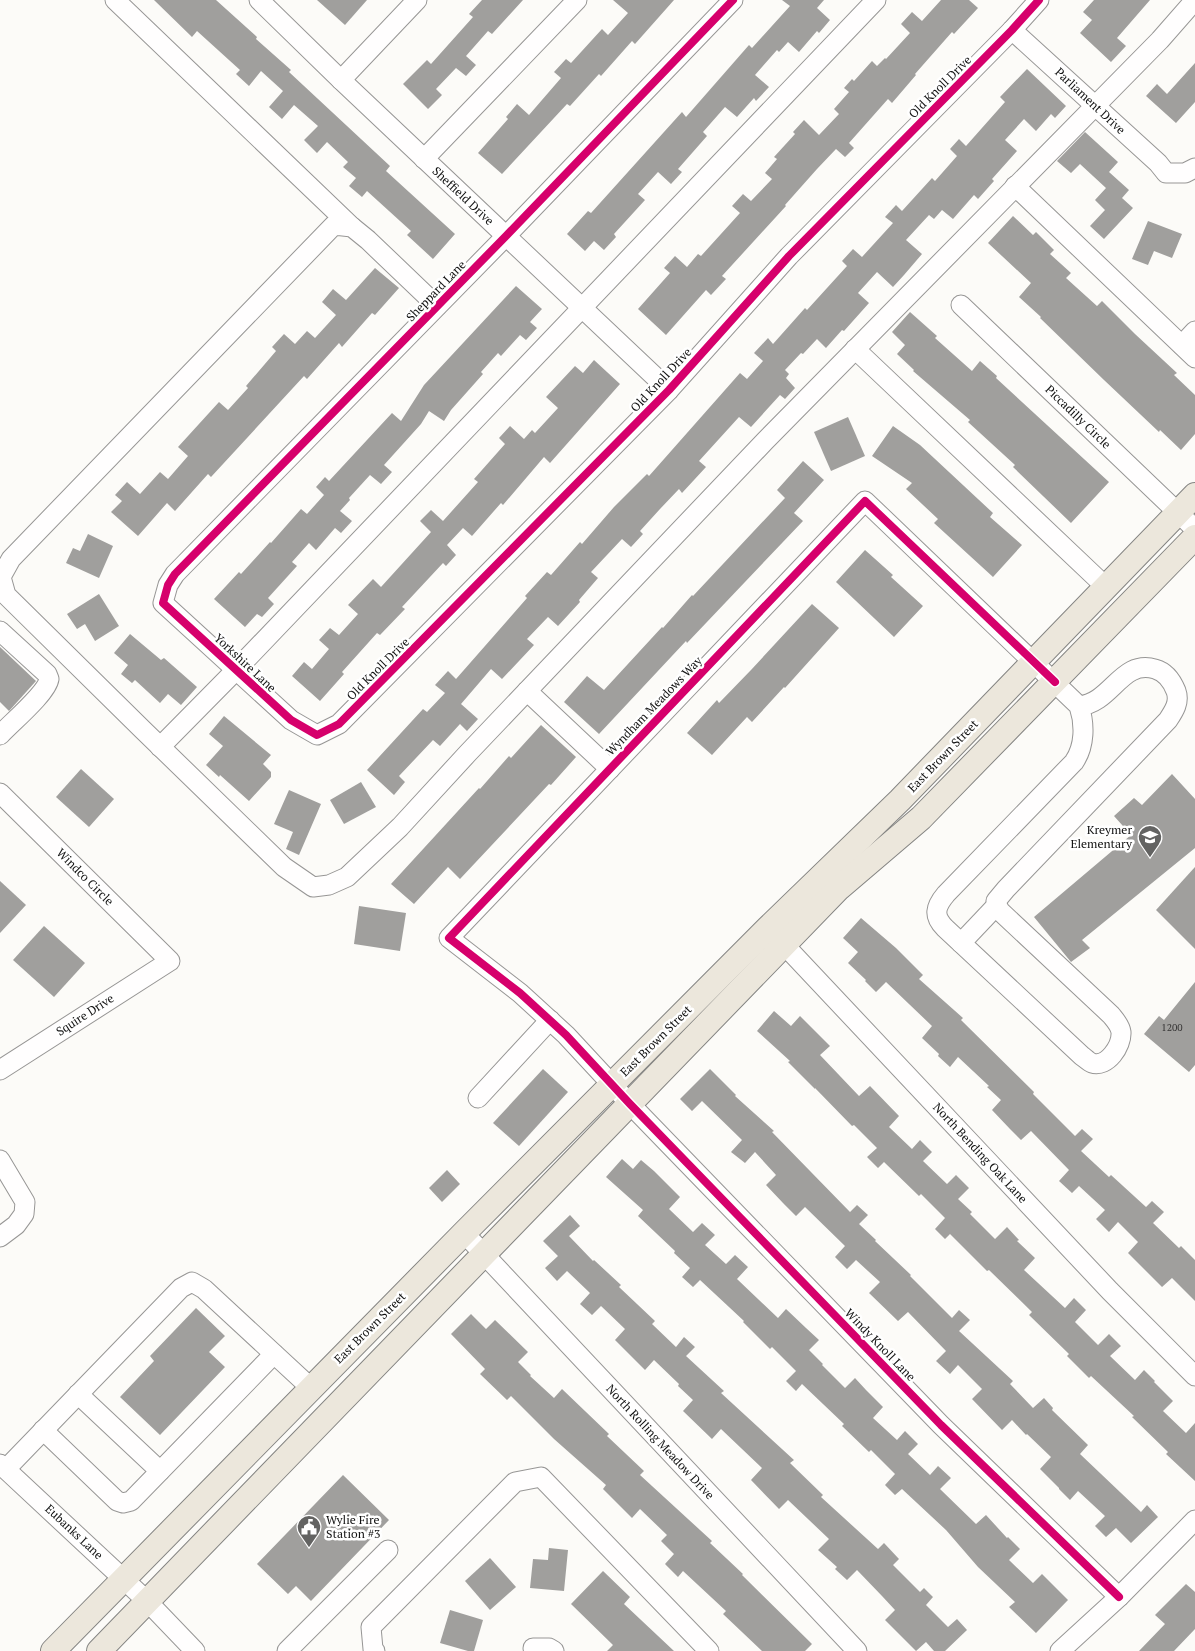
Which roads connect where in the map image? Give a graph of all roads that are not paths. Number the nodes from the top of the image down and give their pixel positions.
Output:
1 (116, 0) edge
2 (417, 0) edge
3 (577, 0) edge
4 (733, 0) edge
5 (876, 0) edge
6 (1039, 0) edge
7 (1195, 0) edge
8 (264, 2) edge
9 (1012, 30) junction
10 (341, 80) junction
11 (1094, 105) junction
12 (424, 159) junction
13 (1195, 168) edge
14 (1015, 186) junction
15 (352, 227) junction
16 (506, 236) junction
17 (960, 305) dead end
18 (437, 306) junction
19 (582, 308) junction
20 (1195, 331) edge
21 (855, 349) junction
22 (1188, 352) edge
23 (669, 390) junction
24 (1195, 495) edge
25 (1178, 512) junction
26 (1195, 529) edge
27 (1195, 537) edge
28 (1106, 587) junction
29 (162, 603) joint
30 (0, 631) edge
31 (1034, 662) junction
32 (236, 670) junction
33 (1055, 682) junction
34 (527, 691) junction
35 (1079, 706) junction
36 (0, 734) edge
37 (317, 735) joint
38 (160, 747) junction
39 (610, 769) junction
40 (0, 793) edge
41 (997, 905) junction
42 (768, 928) junction
43 (961, 943) junction
44 (784, 945) junction
45 (170, 961) joint
46 (550, 1020) junction
47 (0, 1070) edge
48 (612, 1084) junction
49 (478, 1098) dead end
50 (630, 1104) junction
51 (0, 1160) edge
52 (464, 1233) junction
53 (0, 1237) edge
54 (484, 1255) junction
55 (274, 1354) junction
56 (1195, 1376) edge
57 (311, 1388) junction
58 (78, 1394) junction
59 (43, 1430) junction
60 (3, 1467) edge
61 (160, 1471) junction
62 (1195, 1520) edge
63 (388, 1550) dead end
64 (123, 1579) junction
65 (1119, 1597) junction
66 (147, 1601) junction
67 (533, 1648) dead end
68 (53, 1651) edge
69 (98, 1651) edge
70 (194, 1651) edge
71 (287, 1651) edge
72 (375, 1651) edge
73 (554, 1651) edge
74 (709, 1651) edge
75 (857, 1651) edge
76 (1060, 1651) edge

1 - 15 street
2 - 10 street
3 - 12 street
4 - 16 street, Sheppard Lane
5 - 19 street
6 - 9 street, Old Knoll Drive
7 - 11 street
8 - 10 street, Sheffield Drive
9 - 11 street, Parliament Drive
9 - 23 street, Old Knoll Drive
10 - 12 street, Sheffield Drive
11 - 13 street, Parliament Drive
11 - 14 street
12 - 16 street, Sheffield Drive
14 - 21 street
14 - 22 street
15 - 18 street
15 - 38 street
16 - 18 street, Sheppard Lane
16 - 19 street, Sheffield Drive
17 - 25 street, Piccadilly Circle
18 - 29 street, Sheppard Lane
19 - 23 street, Sheffield Drive
19 - 32 street
20 - 22 street
21 - 28 street
21 - 34 street
23 - 37 street, Old Knoll Drive
24 - 25 main road, East Brown Street
25 - 26 street, Piccadilly Circle
25 - 28 main road, East Brown Street
27 - 33 main road, East Brown Street
28 - 31 main road, East Brown Street
29 - 32 street, Yorkshire Lane
30 - 36 street
31 - 33 street, Wyndham Meadows Way
31 - 39 street, Wyndham Meadows Way
31 - 42 main road, East Brown Street
32 - 37 street, Yorkshire Lane
32 - 38 street
33 - 35 street, Wyndham Meadows Way
33 - 44 main road, East Brown Street
34 - 38 street
34 - 39 street
35 - 41 street
35 - 43 street
39 - 46 street, Wyndham Meadows Way
40 - 45 street, Windco Circle
41 - 43 street
41 - 43 street
42 - 44 street, North Bending Oak Lane
42 - 48 main road, East Brown Street
44 - 50 main road, East Brown Street
44 - 56 street, North Bending Oak Lane
45 - 47 street, Squire Drive
46 - 48 street, Wyndham Meadows Way
46 - 49 street
48 - 50 street, Wyndham Meadows Way
48 - 52 main road, East Brown Street
50 - 54 main road, East Brown Street
50 - 65 street, Windy Knoll Lane
51 - 53 street
52 - 54 street, North Rolling Meadow Drive
52 - 57 main road, East Brown Street
54 - 66 main road, East Brown Street
54 - 75 street, North Rolling Meadow Drive
55 - 57 street
55 - 58 street
55 - 61 street
57 - 64 main road, East Brown Street
58 - 59 street
58 - 61 street
59 - 60 street
59 - 61 street
60 - 64 street, Eubanks Lane
62 - 65 street
63 - 71 street
64 - 66 street, Eubanks Lane
64 - 68 main road, East Brown Street
65 - 76 street
66 - 69 main road, East Brown Street
66 - 70 street, Eubanks Lane
67 - 73 street
72 - 74 street

